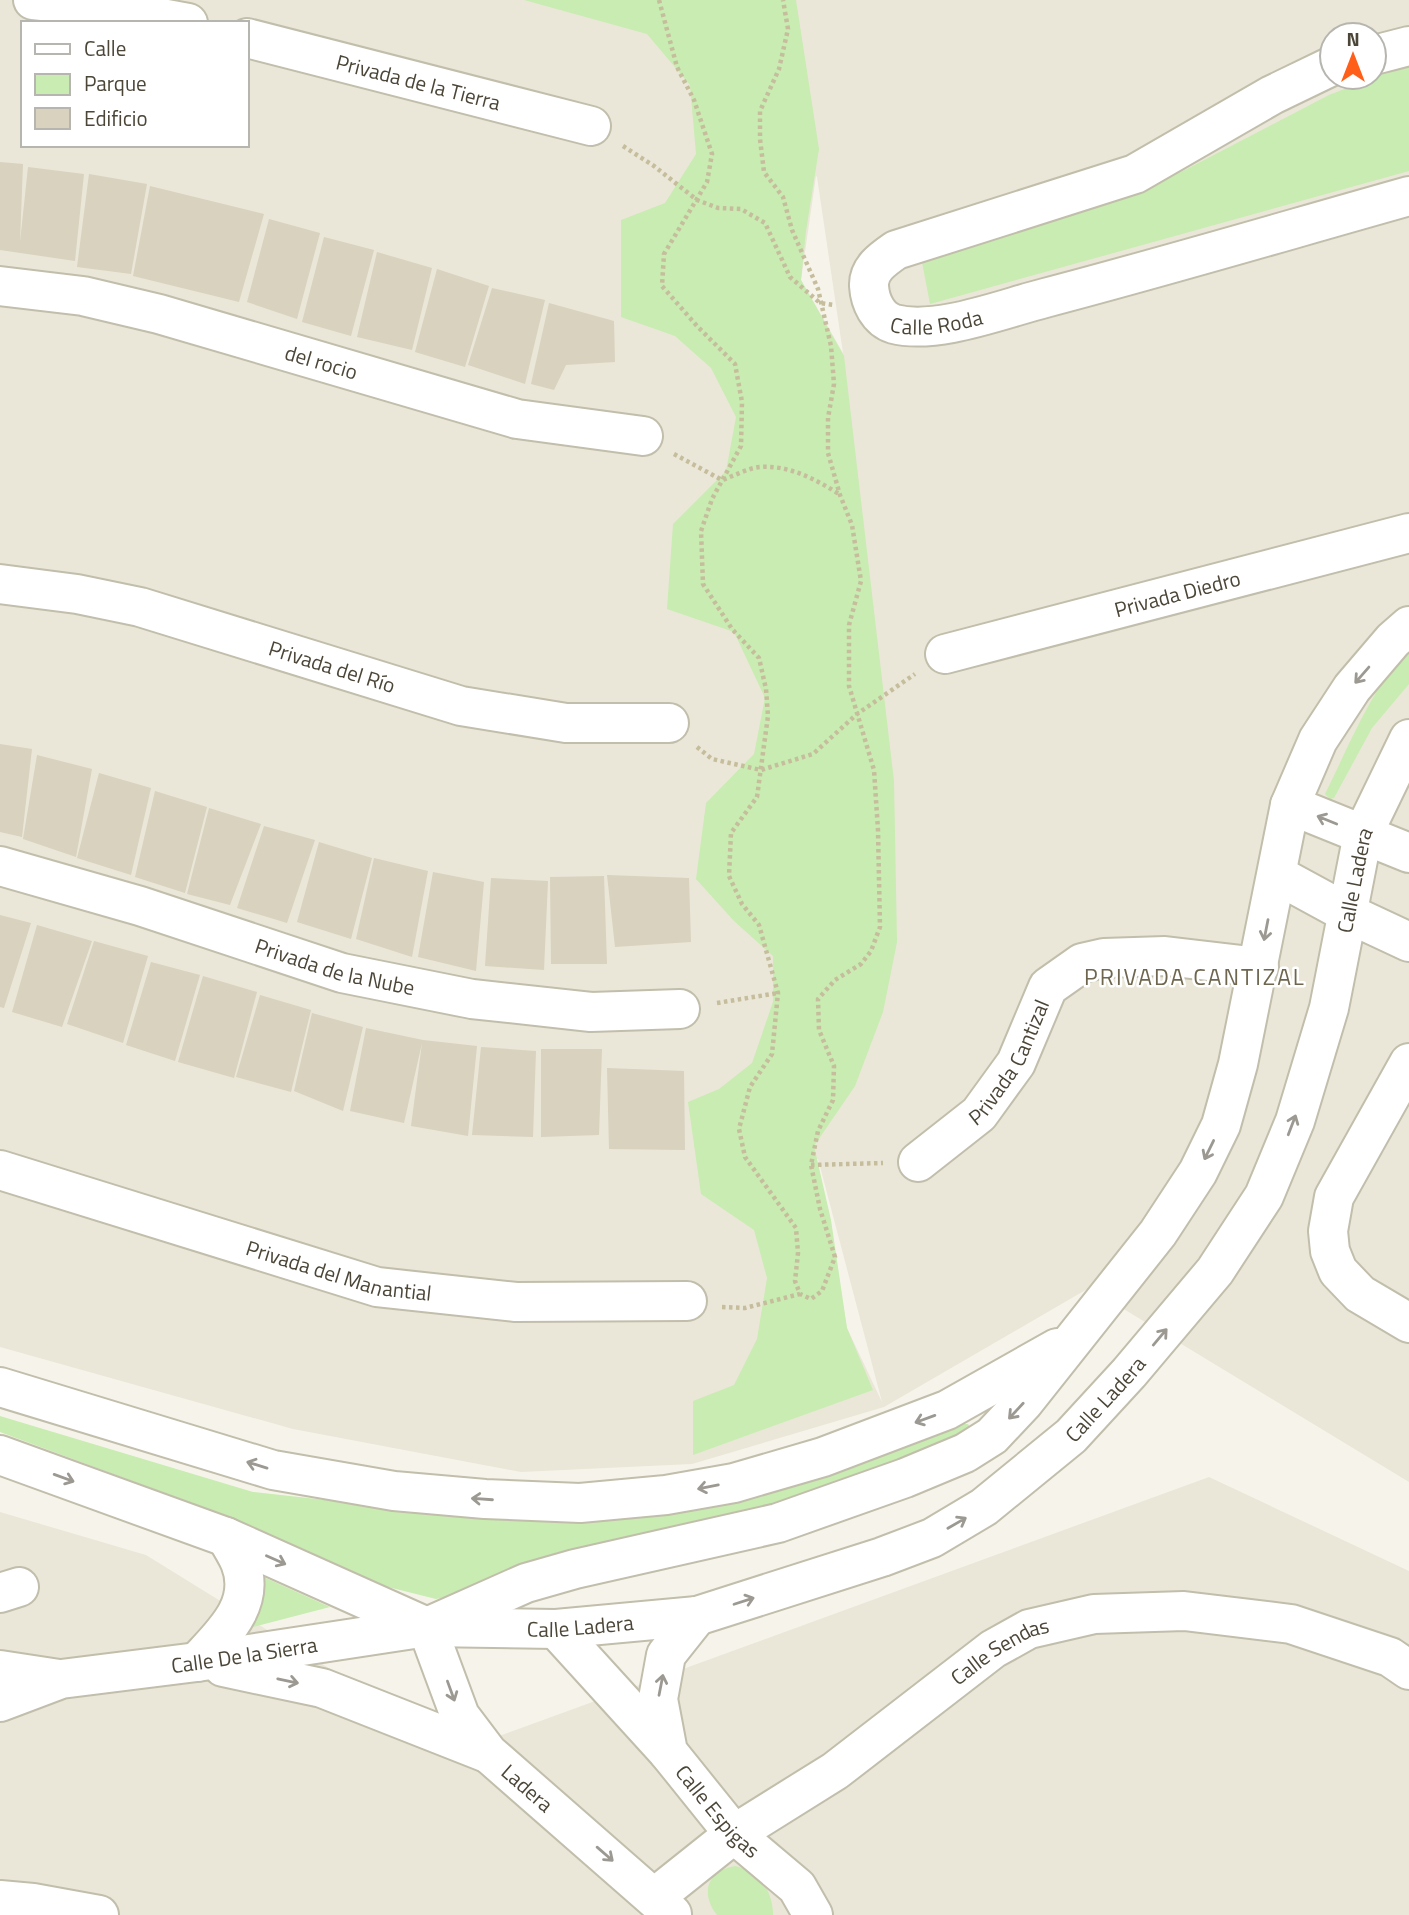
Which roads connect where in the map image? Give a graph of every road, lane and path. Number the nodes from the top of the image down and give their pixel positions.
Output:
1 (33, 0) edge
2 (659, 0) edge
3 (783, 0) edge
4 (177, 21) edge
5 (248, 38) edge
6 (1409, 46) edge
7 (1388, 51) edge
8 (1318, 73) edge
9 (591, 126) joint
10 (1409, 196) edge
11 (697, 200) junction
12 (0, 286) edge
13 (820, 303) junction
14 (873, 308) junction
15 (643, 436) joint
16 (722, 480) junction
17 (840, 495) junction
18 (1409, 533) edge
19 (0, 584) edge
20 (1409, 626) edge
21 (945, 654) joint
22 (857, 714) junction
23 (669, 723) joint
24 (1409, 738) edge
25 (761, 769) junction
26 (1290, 805) junction
27 (1363, 834) junction
28 (1409, 853) edge
29 (0, 866) edge
30 (1277, 874) junction
31 (1347, 913) junction
32 (1409, 942) edge
33 (1259, 967) junction
34 (778, 993) junction
35 (680, 1009) joint
36 (1409, 1063) edge
37 (918, 1161) joint
38 (811, 1165) junction
39 (0, 1170) edge
40 (800, 1294) junction
41 (687, 1301) joint
42 (1409, 1323) edge
43 (1071, 1341) junction
44 (0, 1387) edge
45 (0, 1455) edge
46 (226, 1537) junction
47 (697, 1616) junction
48 (427, 1627) junction
49 (556, 1629) junction
50 (197, 1662) junction
51 (0, 1670) edge
52 (1409, 1670) edge
53 (61, 1679) junction
54 (0, 1702) edge
55 (668, 1752) junction
56 (488, 1753) junction
57 (734, 1834) junction
58 (0, 1900) edge
59 (664, 1906) edge
60 (818, 1914) edge
61 (99, 1915) edge

1 - 4 street
2 - 11 path
3 - 13 path
5 - 9 street, Privada de la Tierra
6 - 7 street
8 - 14 street, Calle Roda
9 - 11 path
10 - 14 street, Calle Roda
11 - 13 path
11 - 16 path
12 - 15 street, del rocio
13 - 14 path
13 - 17 path
15 - 16 path
16 - 17 path
16 - 25 path
17 - 22 path
18 - 21 street, Privada Diedro
19 - 23 street, Privada del Río
20 -> 26 street, Calle Ladera
21 - 22 path
22 - 25 path
22 - 38 path
23 - 25 path
24 - 27 street, Calle Ladera
25 - 34 path
27 -> 26 street
26 - 30 street, Calle Ladera
27 - 28 street
27 - 31 street, Calle Ladera
29 - 35 street, Privada de la Nube
30 - 31 street
30 -> 33 street, Calle Ladera
31 - 32 street
47 -> 31 street, Calle Ladera
33 - 37 street, Privada Cantizal
33 -> 43 street, Calle Ladera
34 - 35 path
34 - 40 path
36 - 42 street
37 - 38 path
38 - 40 path
39 - 41 street, Privada del Manantial
40 - 41 path
43 -> 44 street, Calle Ladera
43 -> 48 street, Calle Ladera
45 -> 46 street, Calle Ladera
46 -> 48 street, Calle Ladera
46 - 50 street
47 - 49 street, Calle Ladera
55 -> 47 street, Calle Espigas
48 - 49 street, Calle Ladera
48 - 50 street, Calle De la Sierra
48 -> 56 street, Ladera
49 - 55 street
50 - 53 street, Calle De la Sierra
50 -> 56 street
51 - 53 street, Calle De la Sierra
52 - 57 street, Calle Sendas
53 - 54 street, Calle De la Sierra
55 - 57 street, Calle Espigas
56 -> 59 street, Ladera
57 - 59 street, Calle Sendas
57 - 60 street, Calle Espigas
58 - 61 street

